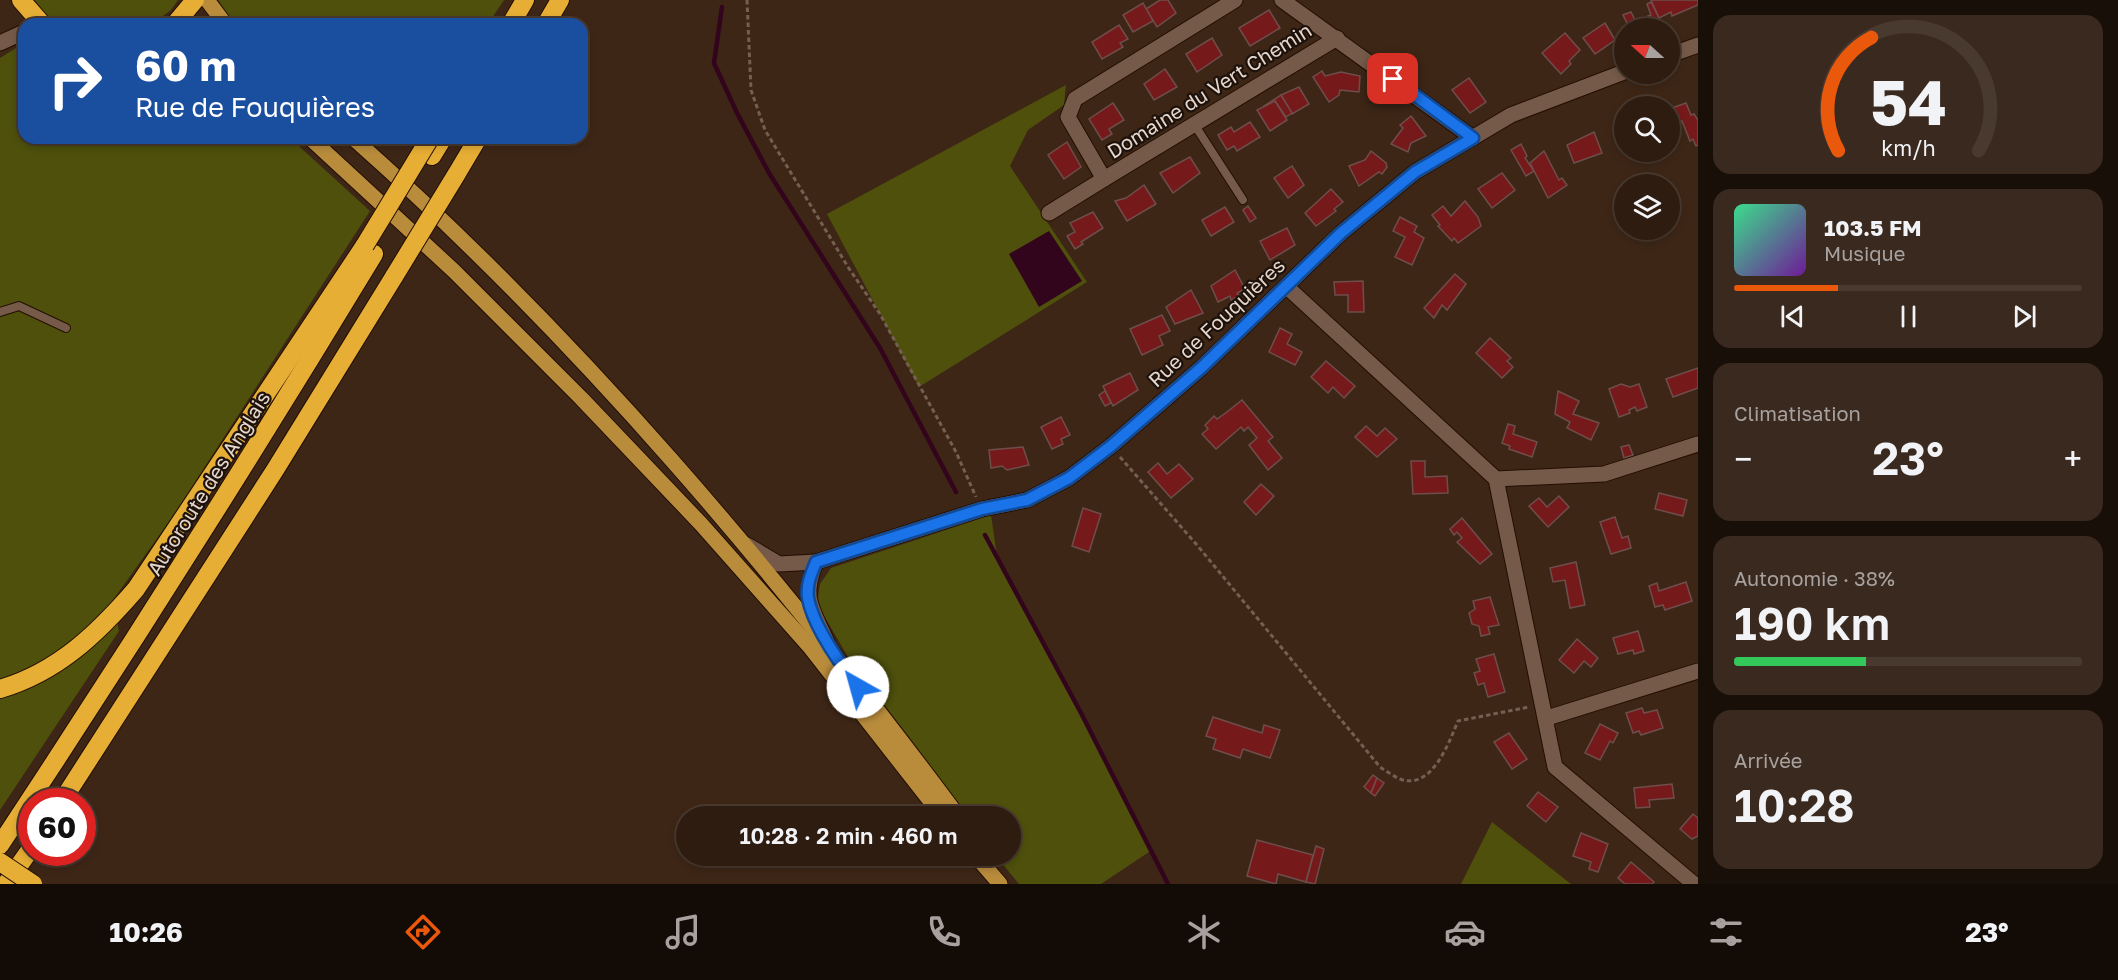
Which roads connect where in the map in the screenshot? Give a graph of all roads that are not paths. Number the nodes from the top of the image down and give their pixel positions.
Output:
1 (21, 0) edge
2 (195, 0) edge
3 (207, 0) edge
4 (525, 0) edge
5 (560, 0) edge
6 (1235, 0) edge
7 (1282, 0) edge
8 (37, 18) edge
9 (180, 18) edge
10 (220, 18) edge
11 (514, 18) edge
12 (550, 18) edge
13 (18, 35) edge
14 (1337, 38) junction
15 (0, 43) edge
16 (1698, 45) edge
17 (1680, 52) edge
18 (1614, 76) edge
19 (1194, 123) junction
20 (1473, 138) junction
21 (316, 144) edge
22 (359, 144) edge
23 (474, 144) edge
24 (431, 147) edge
25 (1104, 179) junction
26 (1243, 200) dead end
27 (1049, 213) dead end
28 (369, 250) junction
29 (1287, 287) junction
30 (0, 312) edge
31 (66, 328) dead end
32 (1698, 444) edge
33 (1496, 479) junction
34 (735, 536) junction
35 (816, 562) junction
36 (833, 655) junction
37 (1698, 671) edge
38 (0, 688) edge
39 (1545, 711) junction
40 (70, 788) edge
41 (934, 806) edge
42 (950, 806) edge
43 (0, 845) edge
44 (0, 862) edge
45 (18, 866) edge
46 (22, 866) edge
47 (984, 866) edge
48 (993, 866) edge
49 (0, 874) edge
50 (6, 884) edge
51 (14, 884) edge
52 (33, 884) edge
53 (1000, 884) edge
54 (1006, 884) edge
55 (1694, 884) edge

1 - 8 highway
2 - 9 highway
3 - 10 main road
4 - 11 highway
5 - 12 highway
6 - 25 street, Domaine du Vert Chemin
7 - 14 street, Domaine du Vert Chemin
13 - 15 street
14 - 19 street, Domaine du Vert Chemin
14 - 20 street, Domaine du Vert Chemin
16 - 17 street
18 - 20 street, Rue de Fouquières
19 - 25 street, Domaine du Vert Chemin
19 - 26 lane
20 - 29 street, Rue de Fouquières
21 - 41 main road
22 - 34 main road
23 - 40 highway, bridge
24 - 28 highway, Autoroute des Anglais
25 - 27 street, Domaine du Vert Chemin
28 - 38 highway
28 - 43 highway, Autoroute des Anglais
29 - 33 street
29 - 35 street, Rue de Fouquières
30 - 31 lane
32 - 33 street
33 - 39 street
34 - 35 street, Rue de Fouquières
34 - 36 main road
35 - 36 street
36 - 42 main road
37 - 39 street
39 - 55 street
44 - 52 highway, bridge
45 - 50 highway
46 - 51 highway
47 - 53 main road
48 - 54 main road
49 - 51 highway

